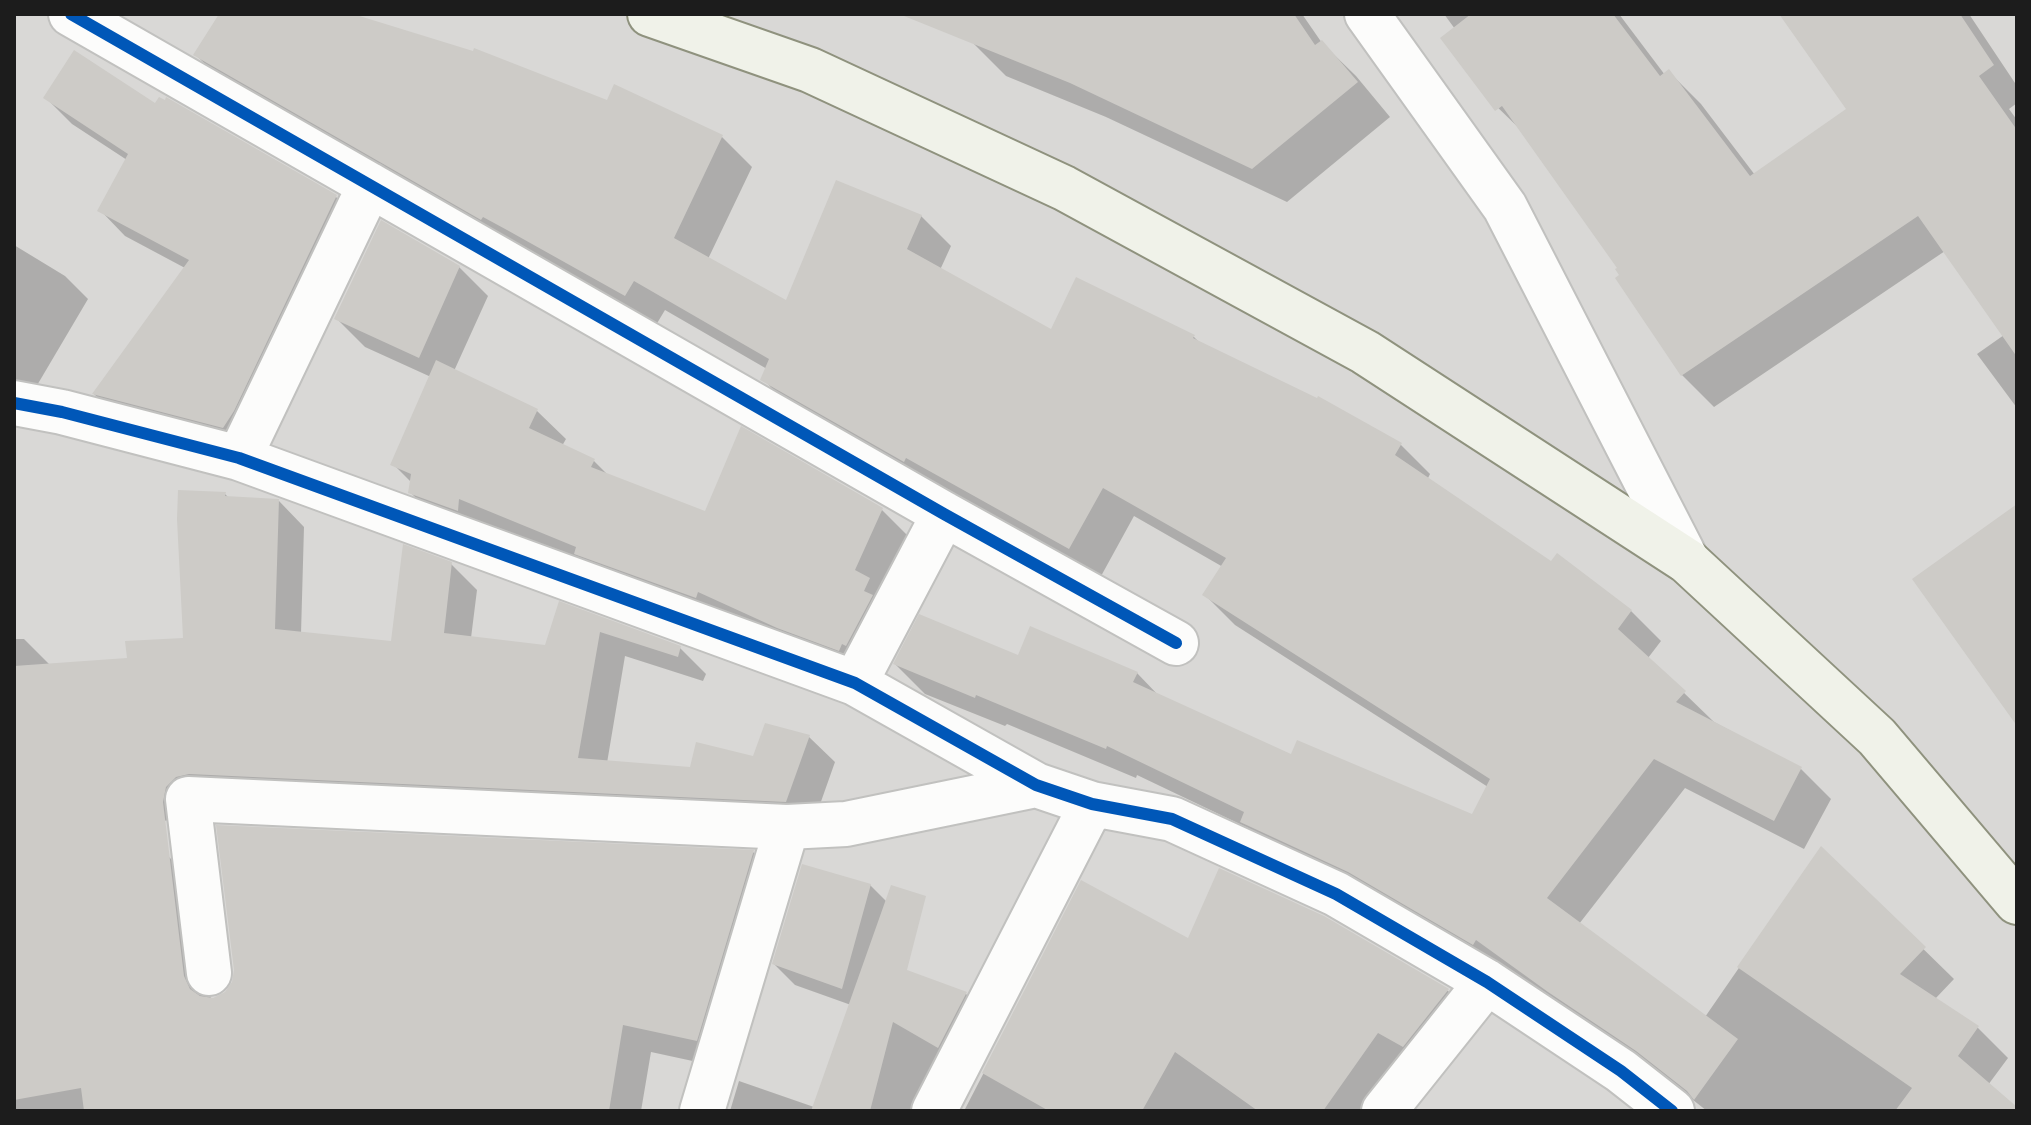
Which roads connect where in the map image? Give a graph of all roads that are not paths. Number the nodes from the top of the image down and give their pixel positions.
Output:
1 (71, 14) edge
2 (650, 14) edge
3 (1367, 14) edge
4 (370, 185) junction
5 (14, 403) edge
6 (239, 458) junction
7 (944, 514) junction
8 (1687, 561) junction
9 (1176, 643) dead end
10 (855, 683) junction
11 (1036, 785) junction
12 (1092, 804) junction
13 (787, 827) junction
14 (2017, 902) edge
15 (209, 973) dead end
16 (1487, 982) junction
17 (702, 1111) edge
18 (934, 1111) edge
19 (1384, 1111) edge
20 (1672, 1111) edge

1 - 4 street
2 - 8 main road
3 - 8 street
4 - 6 street
4 - 7 street
5 - 6 street
6 - 10 street
7 - 9 street
7 - 10 street
8 - 14 main road
10 - 11 street
11 - 12 street
11 - 13 street
12 - 16 street
12 - 18 street
13 - 15 street
13 - 17 street
16 - 19 street
16 - 20 street

